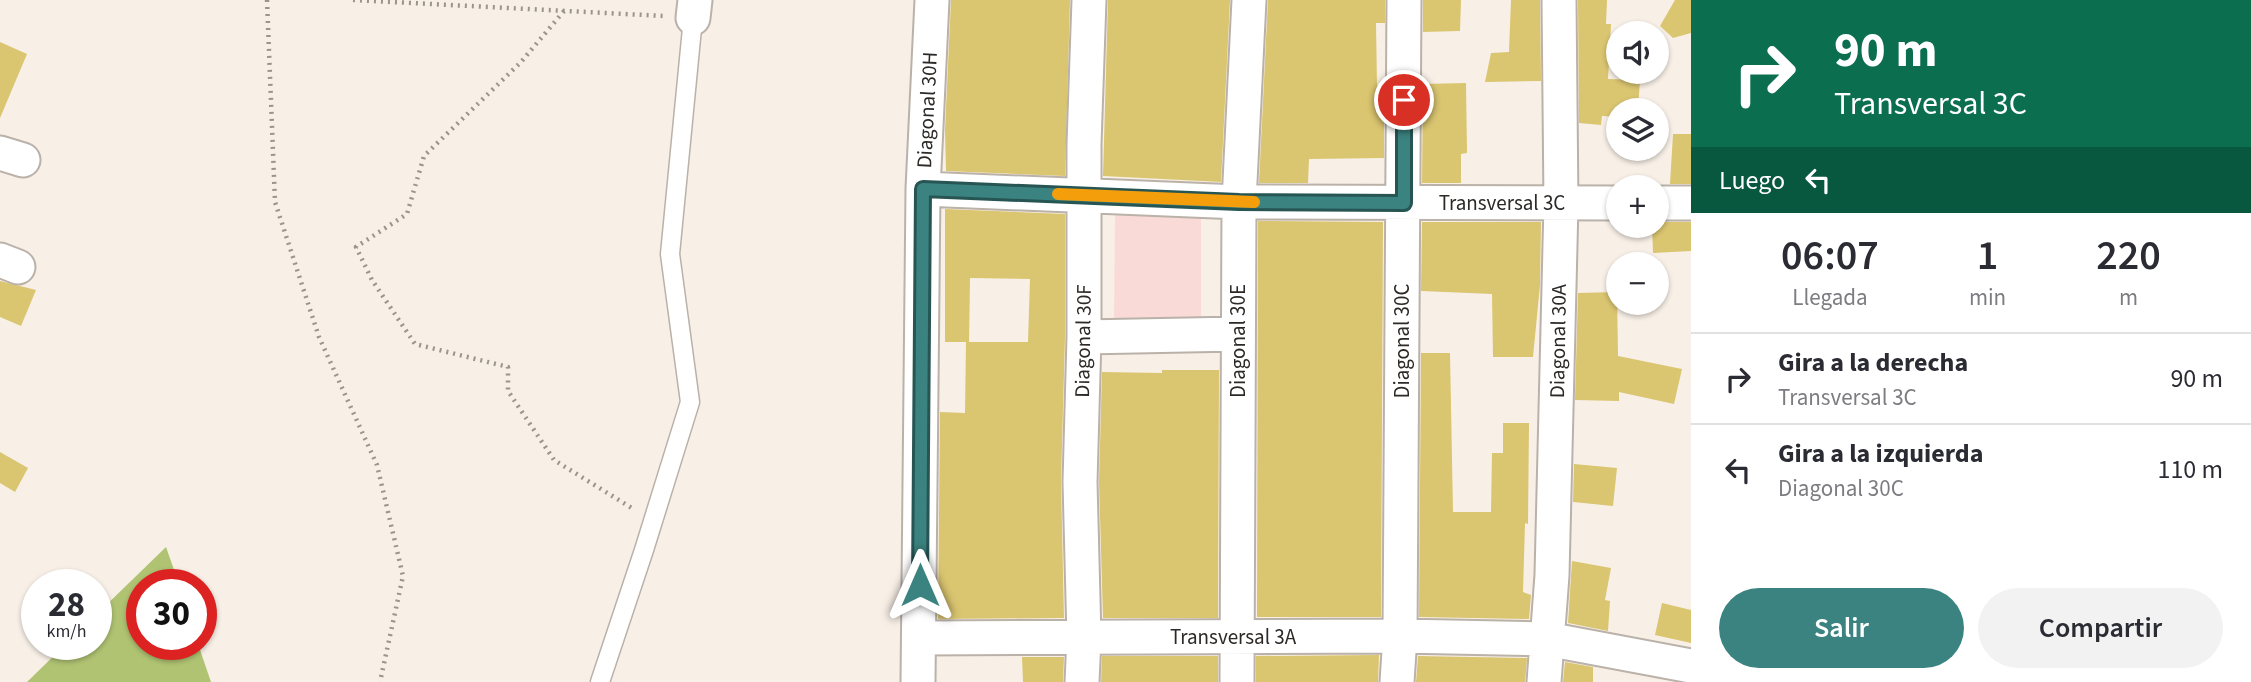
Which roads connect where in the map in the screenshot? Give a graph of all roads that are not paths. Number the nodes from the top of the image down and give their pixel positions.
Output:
1 (932, 0) edge
2 (1088, 0) edge
3 (1249, 0) edge
4 (1404, 0) edge
5 (1559, 0) edge
6 (694, 9) edge
7 (923, 189) junction
8 (1084, 195) junction
9 (1239, 202) junction
10 (1404, 203) junction
11 (1606, 203) edge
12 (1669, 203) edge
13 (1691, 203) edge
14 (1561, 204) junction
15 (1238, 334) junction
16 (1084, 337) junction
17 (1400, 636) junction
18 (920, 638) junction
19 (1084, 638) junction
20 (1238, 638) junction
21 (1547, 639) junction
22 (1691, 666) edge
23 (600, 682) edge
24 (918, 682) edge
25 (1082, 682) edge
26 (1237, 682) edge
27 (1397, 682) edge
28 (1544, 682) edge

1 - 7 street, Diagonal 30H
2 - 8 street, Diagonal 30F
3 - 9 street, Diagonal 30E
4 - 10 street, Diagonal 30C
5 - 14 street, Diagonal 30A
6 - 23 lane
7 - 8 street, Transversal 3C
7 - 18 street, Diagonal 30H
8 - 9 street, Transversal 3C
8 - 16 street, Diagonal 30F
9 - 10 street, Transversal 3C
9 - 15 street, Diagonal 30E
10 - 14 street, Transversal 3C
10 - 17 street, Diagonal 30C
11 - 14 street, Transversal 3C
12 - 13 street
14 - 21 street, Diagonal 30A
15 - 16 street
15 - 20 street, Diagonal 30E
16 - 19 street, Diagonal 30F
17 - 20 street, Transversal 3A
17 - 21 street, Transversal 3A
17 - 27 street, Diagonal 30C
18 - 19 street, Transversal 3A
18 - 24 street, Diagonal 30H
19 - 20 street, Transversal 3A
19 - 25 street, Diagonal 30F
20 - 26 street, Diagonal 30E
21 - 22 street, Transversal 3A
21 - 28 street, Diagonal 30A

